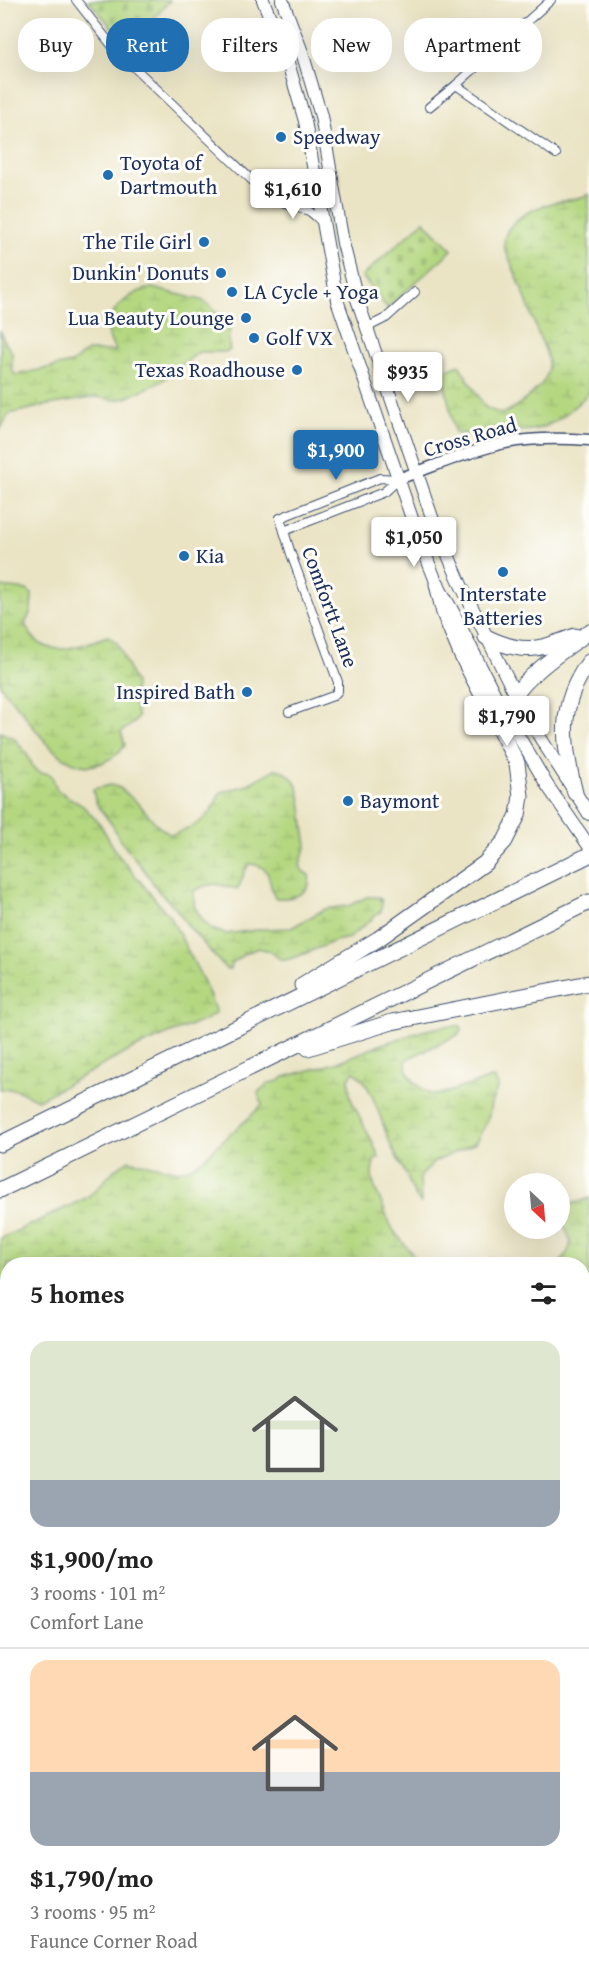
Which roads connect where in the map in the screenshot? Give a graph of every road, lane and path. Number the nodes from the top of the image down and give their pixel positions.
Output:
1 (75, 0) edge
2 (263, 0) edge
3 (282, 0) edge
4 (551, 0) edge
5 (456, 85) junction
6 (429, 107) dead end
7 (556, 154) dead end
8 (315, 171) junction
9 (274, 199) junction
10 (323, 223) junction
11 (415, 292) dead end
12 (366, 328) junction
13 (589, 440) edge
14 (416, 473) junction
15 (398, 479) junction
16 (284, 531) junction
17 (437, 584) junction
18 (589, 632) edge
19 (486, 637) junction
20 (589, 662) edge
21 (516, 695) junction
22 (289, 712) dead end
23 (514, 729) junction
24 (575, 793) junction
25 (589, 814) edge
26 (589, 846) edge
27 (589, 855) edge
28 (589, 902) edge
29 (589, 983) edge
30 (250, 1021) junction
31 (257, 1065) junction
32 (0, 1144) edge
33 (0, 1190) edge

1 - 9 street
2 - 8 main road
3 - 12 main road
4 - 5 street
5 - 6 street
5 - 7 street
8 - 9 street
8 - 10 main road
9 - 10 street
10 - 15 main road
11 - 12 street
12 - 14 main road
13 - 14 street, Cross Road
14 - 15 street, Cross Road
14 - 19 main road
15 - 16 street
15 - 16 street, Comfortt Lane
15 - 17 main road
16 - 22 street, Comfortt Lane
17 - 23 main road
17 - 30 highway
18 - 19 highway
18 - 21 highway
19 - 21 main road
20 - 24 highway
21 - 23 highway
21 - 24 main road
23 - 26 main road
24 - 25 main road
27 - 30 highway
28 - 31 highway
29 - 31 highway
30 - 32 highway
31 - 33 highway

